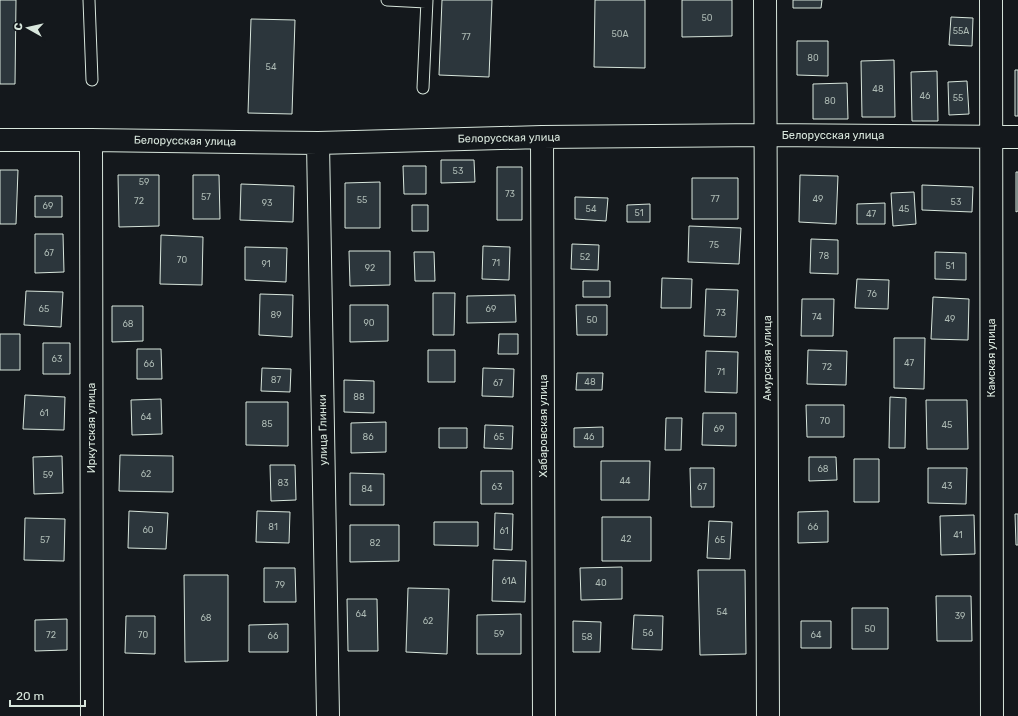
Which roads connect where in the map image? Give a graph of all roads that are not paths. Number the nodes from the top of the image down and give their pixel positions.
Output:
1 (89, 0) edge
2 (387, 0) edge
3 (765, 0) edge
4 (991, 0) edge
5 (426, 1) edge
6 (92, 80) dead end
7 (423, 88) dead end
8 (766, 135) junction
9 (990, 136) junction
10 (542, 137) junction
11 (1018, 137) edge
12 (0, 140) edge
13 (91, 140) junction
14 (318, 143) junction
15 (92, 716) edge
16 (328, 716) edge
17 (544, 716) edge
18 (768, 716) edge
19 (992, 716) edge

1 - 6 lane
2 - 5 lane
3 - 8 street, Амурская улица
4 - 9 street, Камская улица
5 - 7 lane
8 - 9 street, Белорусская улица
8 - 10 street, Белорусская улица
8 - 18 street, Амурская улица
9 - 11 street, Белорусская улица
9 - 19 street, Камская улица
10 - 14 street, Белорусская улица
10 - 17 street, Хабаровская улица
12 - 13 street, Белорусская улица
13 - 14 street, Белорусская улица
13 - 15 street, Иркутская улица
14 - 16 street, улица Глинки

